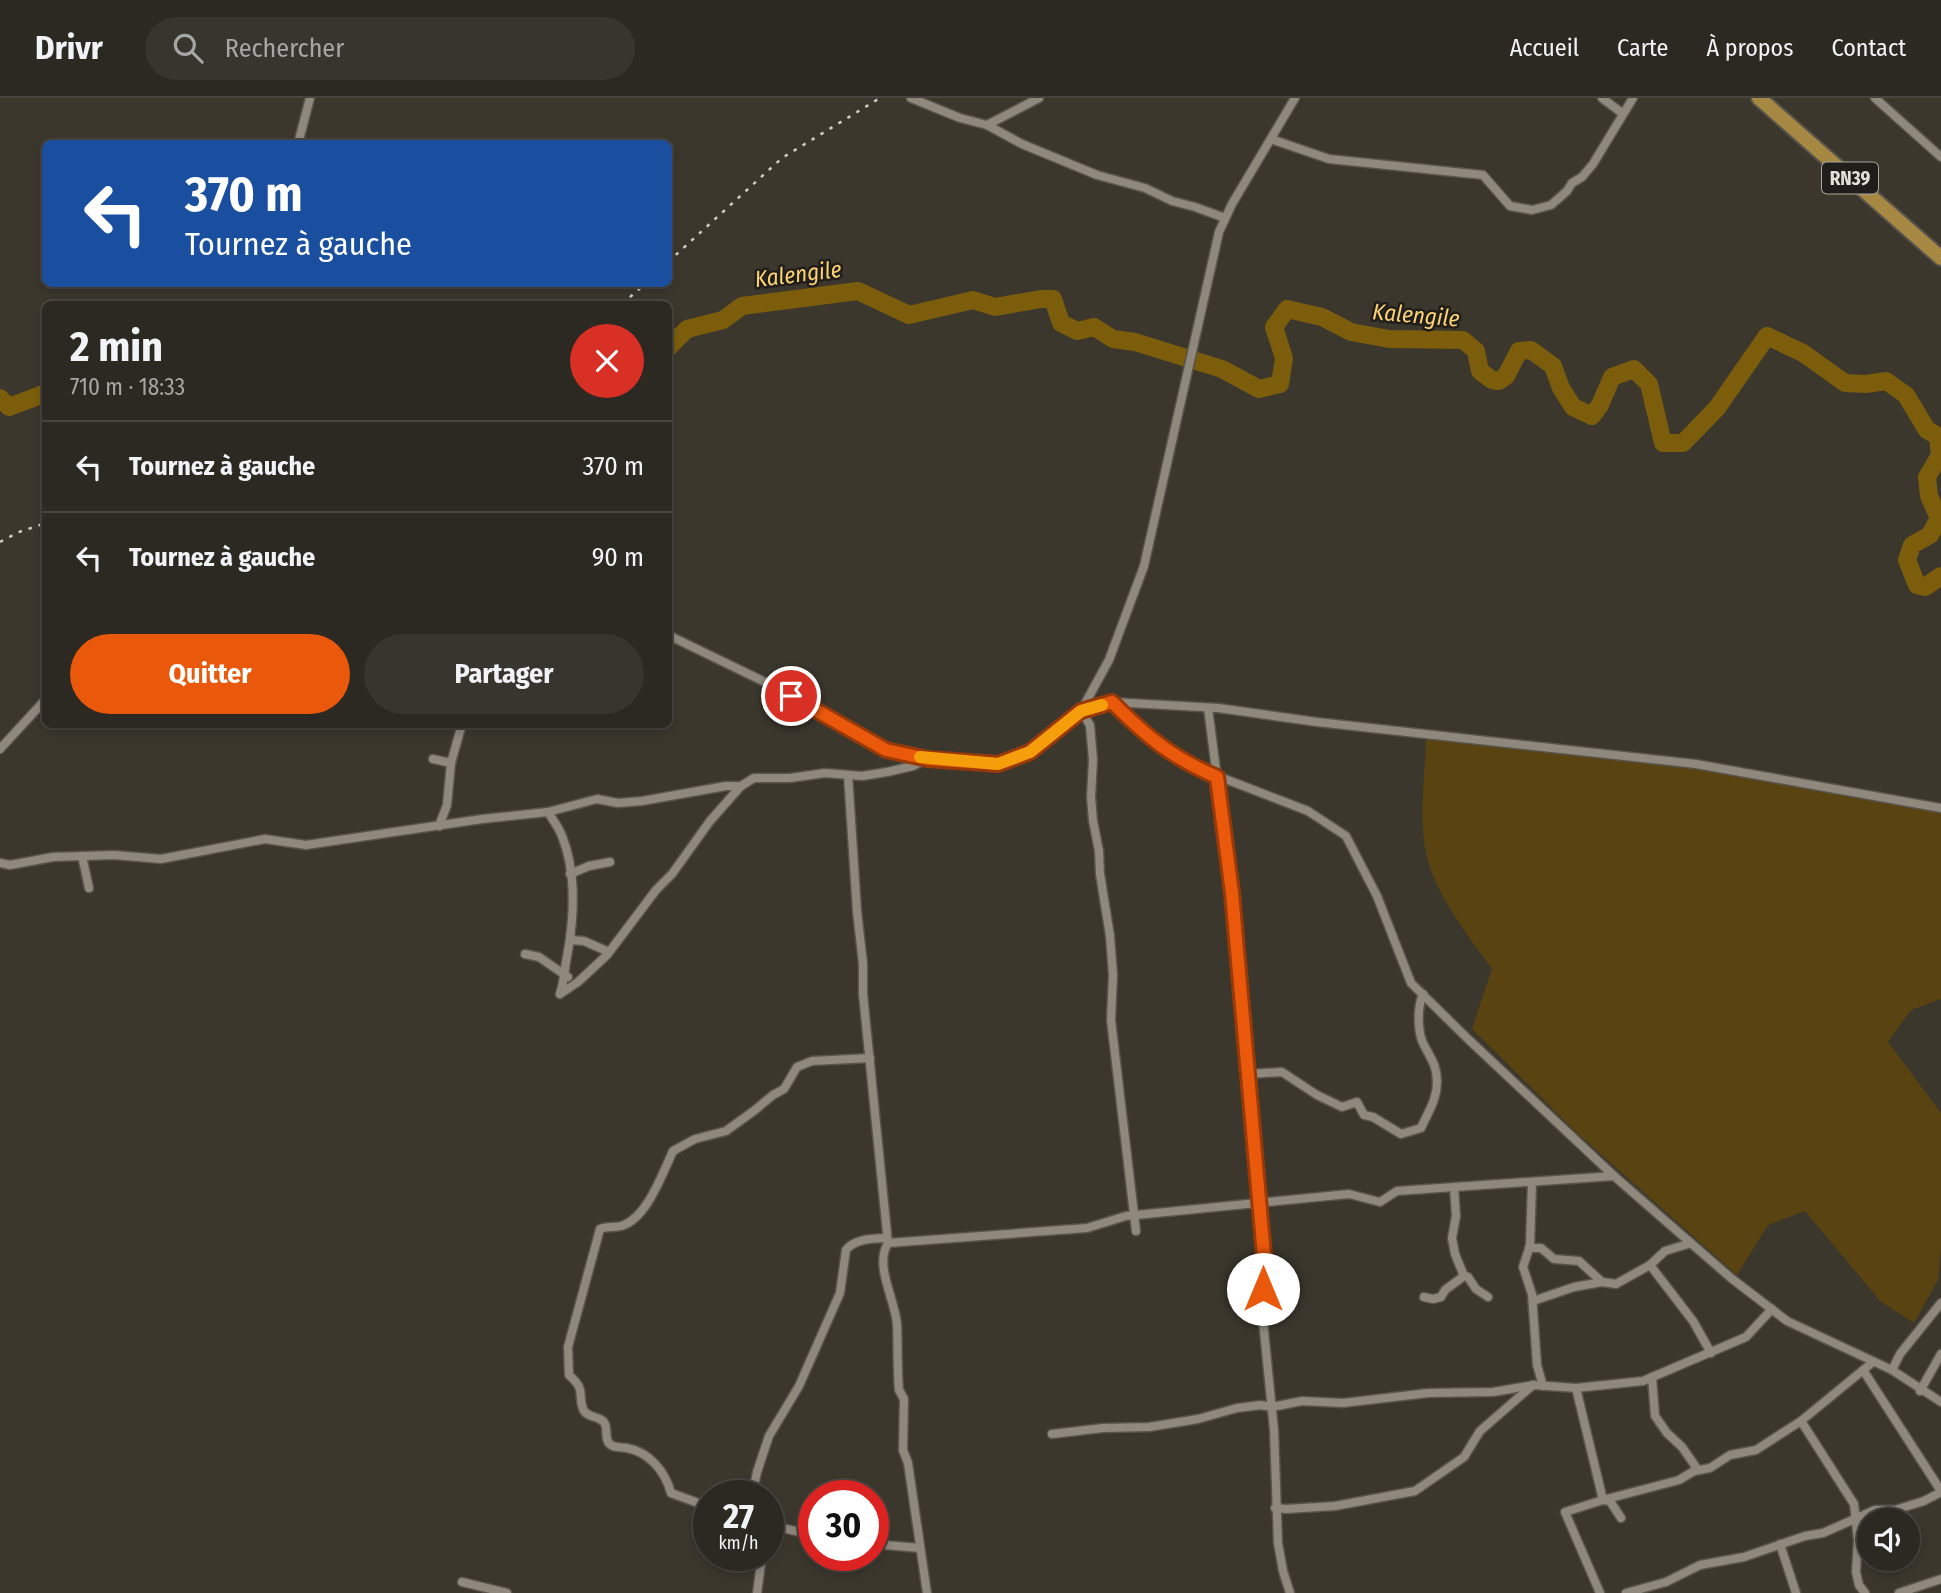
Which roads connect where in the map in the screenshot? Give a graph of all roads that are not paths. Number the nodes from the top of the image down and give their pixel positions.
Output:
1 (310, 98) edge
2 (911, 98) edge
3 (1039, 98) edge
4 (1295, 98) edge
5 (1602, 98) edge
6 (1633, 98) edge
7 (1759, 98) edge
8 (1875, 98) edge
9 (1622, 113) junction
10 (987, 125) junction
11 (1271, 139) junction
12 (299, 140) edge
13 (1941, 157) edge
14 (1225, 218) junction
15 (1941, 258) edge
16 (672, 637) edge
17 (1112, 702) junction
18 (42, 703) edge
19 (1208, 708) junction
20 (1081, 711) junction
21 (461, 728) edge
22 (0, 749) edge
23 (433, 758) dead end
24 (928, 759) junction
25 (451, 763) junction
26 (848, 775) junction
27 (1217, 777) junction
28 (741, 786) junction
29 (1941, 808) edge
30 (548, 812) junction
31 (439, 826) junction
32 (82, 856) junction
33 (610, 862) dead end
34 (0, 863) edge
35 (570, 874) junction
36 (89, 888) dead end
37 (573, 924) junction
38 (610, 952) junction
39 (525, 954) dead end
40 (566, 976) junction
41 (578, 982) junction
42 (1423, 994) junction
43 (870, 1058) junction
44 (1248, 1074) junction
45 (1614, 1176) junction
46 (1532, 1183) junction
47 (1454, 1187) junction
48 (1259, 1202) junction
49 (1134, 1215) junction
50 (1136, 1231) dead end
51 (887, 1241) junction
52 (1691, 1243) junction
53 (1529, 1248) junction
54 (1650, 1265) junction
55 (1464, 1276) junction
56 (1602, 1282) junction
57 (1424, 1297) dead end
58 (1488, 1297) dead end
59 (1533, 1301) junction
60 (1941, 1303) edge
61 (1772, 1309) junction
62 (1711, 1353) junction
63 (1941, 1354) edge
64 (1873, 1362) junction
65 (1863, 1370) junction
66 (1892, 1370) junction
67 (1652, 1377) junction
68 (1538, 1385) junction
69 (1576, 1388) junction
70 (1920, 1391) junction
71 (1941, 1402) edge
72 (1272, 1408) junction
73 (1801, 1421) junction
74 (1052, 1434) dead end
75 (1698, 1470) junction
76 (755, 1480) edge
77 (1941, 1492) edge
78 (1603, 1500) junction
79 (693, 1501) edge
80 (1275, 1508) junction
81 (1620, 1518) dead end
82 (1855, 1520) junction
83 (1780, 1544) junction
84 (889, 1546) edge
85 (920, 1548) junction
86 (760, 1571) edge
87 (1941, 1579) edge
88 (462, 1582) dead end
89 (507, 1593) edge
90 (757, 1593) edge
91 (927, 1593) edge
92 (1290, 1593) edge
93 (1600, 1593) edge
94 (1626, 1593) edge
95 (1796, 1593) edge
96 (1865, 1593) edge
97 (1899, 1593) edge

1 - 12 street
2 - 10 street
3 - 10 street
4 - 11 street
5 - 9 street
6 - 9 street
7 - 15 highway, RN39
8 - 13 street
9 - 11 street
10 - 14 street
11 - 14 street
14 - 20 street
16 - 24 street
17 - 19 street
17 - 20 street
17 - 27 street
18 - 22 street
19 - 27 street
19 - 29 street
20 - 24 street
20 - 49 street
21 - 25 street
23 - 25 street
24 - 26 street
25 - 31 street
26 - 28 street
26 - 43 street
27 - 42 street
27 - 44 street
28 - 30 street
28 - 38 street
30 - 31 street
30 - 35 street
31 - 32 street
32 - 34 street
32 - 36 street
33 - 35 street
35 - 37 street
37 - 38 street
37 - 40 street
38 - 41 street
39 - 40 street
40 - 41 street
40 - 41 street
42 - 44 street
42 - 45 street
43 - 51 street
43 - 79 street
44 - 48 street
45 - 46 street
45 - 52 street
46 - 47 street
46 - 53 street
47 - 48 street
47 - 55 street
48 - 49 street
48 - 72 street
49 - 50 street
49 - 51 street
51 - 76 street
51 - 85 street
52 - 54 street
52 - 61 street
53 - 56 street
53 - 59 street
54 - 56 street
54 - 62 street
55 - 57 street
55 - 58 street
56 - 59 street
59 - 68 street
60 - 66 street
61 - 62 street
61 - 64 street
62 - 67 street
63 - 70 street
64 - 65 street
64 - 66 street
65 - 73 street
65 - 77 street
66 - 70 street
67 - 69 street
67 - 75 street
68 - 69 street
68 - 72 street
68 - 80 street
69 - 78 street
70 - 71 street
72 - 74 street
72 - 80 street
73 - 75 street
73 - 82 street
75 - 78 street
77 - 82 street
78 - 81 street
78 - 93 street
80 - 92 street
82 - 83 street
82 - 96 street
83 - 94 street
83 - 95 street
84 - 85 street
85 - 91 street
86 - 90 street
87 - 97 street
88 - 89 street

